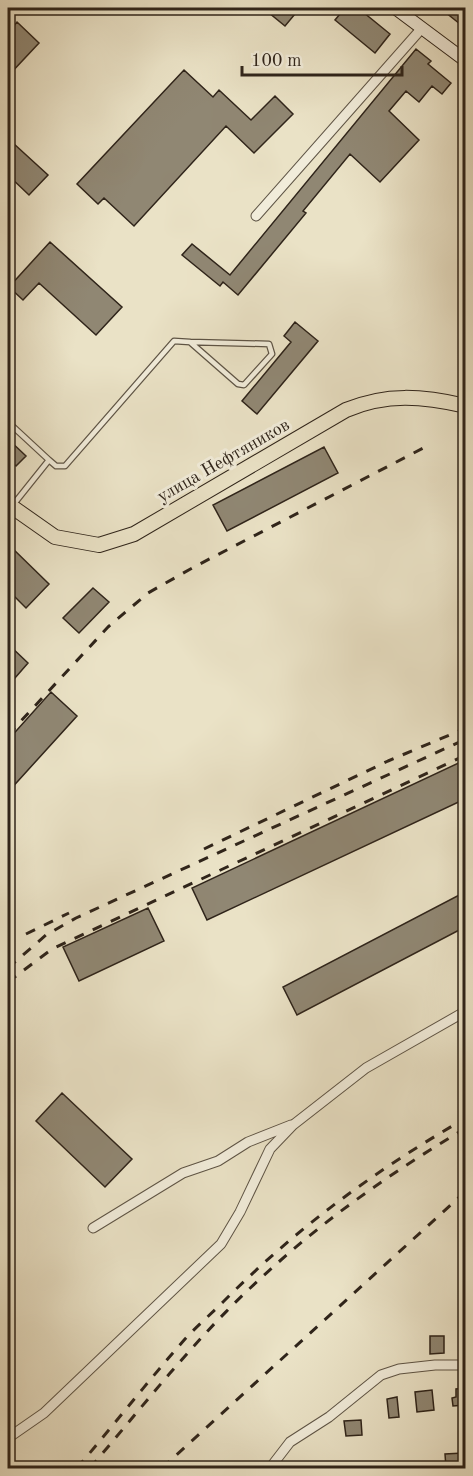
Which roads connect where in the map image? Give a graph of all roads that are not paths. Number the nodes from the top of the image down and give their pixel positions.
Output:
1 (395, 8) edge
2 (422, 28) junction
3 (465, 61) edge
4 (256, 216) dead end
5 (190, 342) junction
6 (8, 375) edge
7 (8, 395) edge
8 (465, 406) edge
9 (8, 422) edge
10 (49, 460) junction
11 (9, 506) edge
12 (465, 1011) edge
13 (293, 1125) junction
14 (93, 1228) dead end
15 (465, 1365) edge
16 (8, 1438) edge
17 (270, 1468) edge

1 - 2 street
2 - 3 street
2 - 4 street
5 - 5 lane
5 - 10 lane
6 - 7 lane
8 - 11 main road, улица Нефтяников
9 - 10 lane
10 - 11 lane
12 - 13 street
13 - 14 street
13 - 16 street
15 - 17 street

